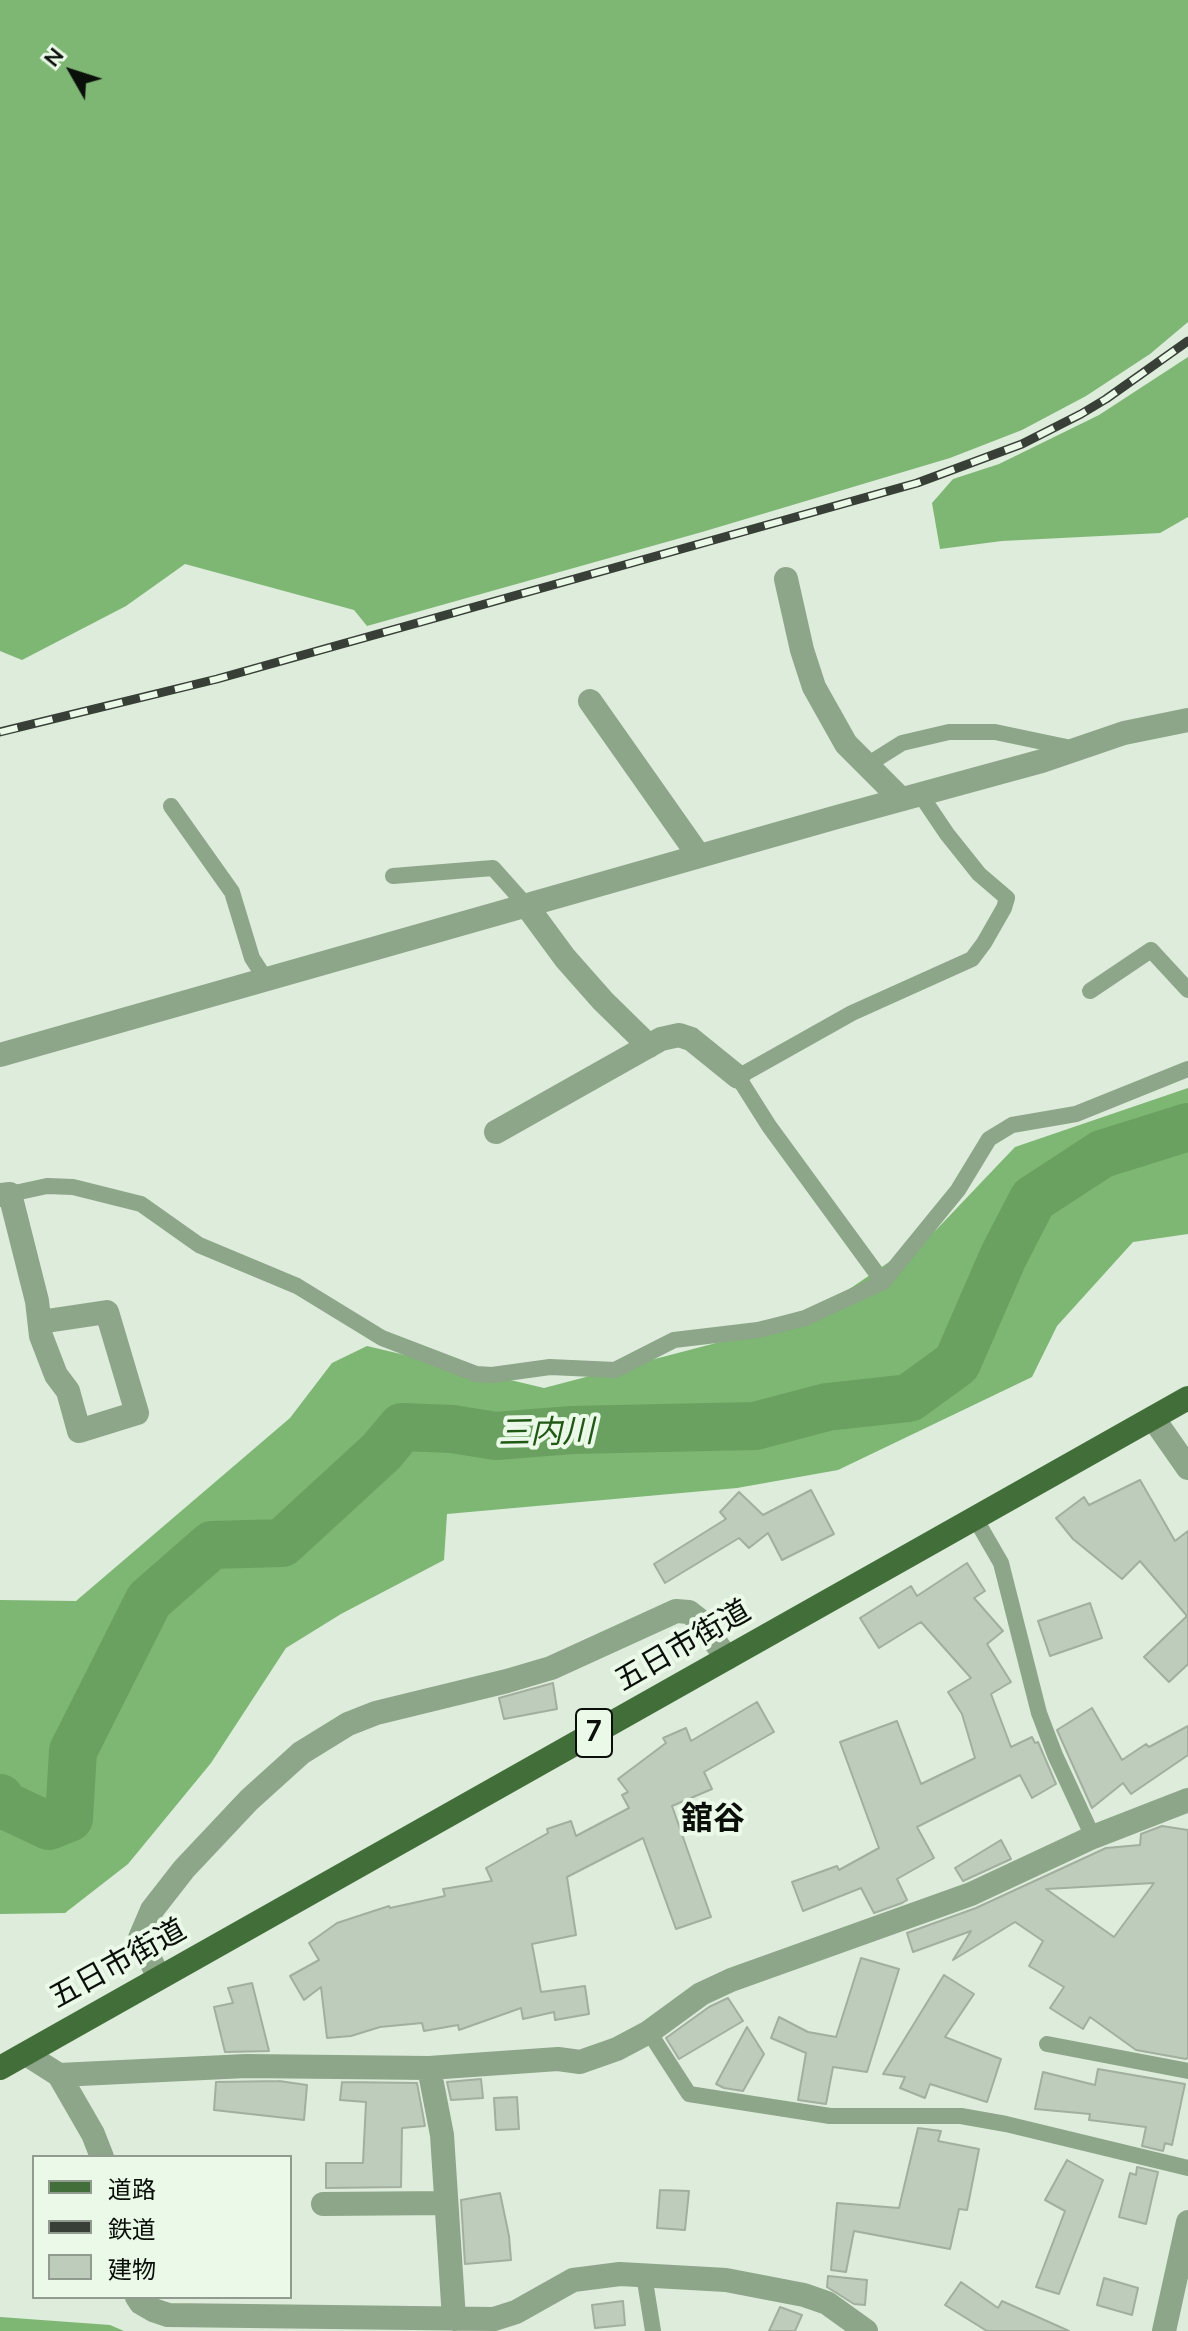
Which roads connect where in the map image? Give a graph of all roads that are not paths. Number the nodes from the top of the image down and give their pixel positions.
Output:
1 (786, 579) dead end
2 (590, 701) dead end
3 (1188, 720) edge
4 (1077, 749) junction
5 (867, 765) junction
6 (910, 797) junction
7 (171, 806) dead end
8 (699, 856) junction
9 (393, 876) dead end
10 (526, 905) junction
11 (267, 981) junction
12 (1188, 990) edge
13 (1090, 991) dead end
14 (649, 1046) junction
15 (0, 1055) edge
16 (1188, 1069) edge
17 (738, 1077) junction
18 (496, 1132) dead end
19 (5, 1195) edge
20 (883, 1282) junction
21 (40, 1322) junction
22 (1188, 1398) edge
23 (1153, 1418) junction
24 (1188, 1468) edge
25 (975, 1518) junction
26 (727, 1658) junction
27 (1188, 1800) edge
28 (1093, 1837) junction
29 (159, 1978) junction
30 (649, 2032) junction
31 (1047, 2044) dead end
32 (26, 2054) junction
33 (0, 2068) edge
34 (429, 2068) junction
35 (1188, 2071) edge
36 (59, 2075) junction
37 (101, 2155) edge
38 (1188, 2168) edge
39 (446, 2203) junction
40 (323, 2204) dead end
41 (1188, 2222) edge
42 (644, 2275) junction
43 (138, 2299) edge
44 (454, 2319) junction
45 (832, 2320) edge
46 (653, 2331) edge
47 (866, 2331) edge
48 (1164, 2331) edge

1 - 5 street
2 - 8 street
3 - 4 street
4 - 5 lane
4 - 6 street
5 - 6 street
6 - 8 street
6 - 17 lane
7 - 11 lane
8 - 10 street
9 - 10 lane
10 - 11 street
10 - 14 street
11 - 15 street
12 - 13 lane
14 - 17 street
14 - 18 street
16 - 20 lane
17 - 20 lane
19 - 20 lane
19 - 21 street
21 - 21 street
22 - 23 main road, 五日市街道 / 7
23 - 24 street
23 - 25 main road, 五日市街道 / 7
25 - 26 main road, 五日市街道 / 7
25 - 28 lane
26 - 29 main road, 五日市街道 / 7
26 - 29 street
27 - 28 street
28 - 30 street
29 - 32 main road, 五日市街道 / 7
30 - 34 street
30 - 38 lane
31 - 35 lane
32 - 33 main road, 五日市街道 / 7
32 - 36 street
34 - 36 street
34 - 39 street
36 - 37 street
39 - 40 street
39 - 44 street
41 - 48 street
42 - 44 street
42 - 45 street
42 - 46 lane
43 - 44 street
45 - 47 street

